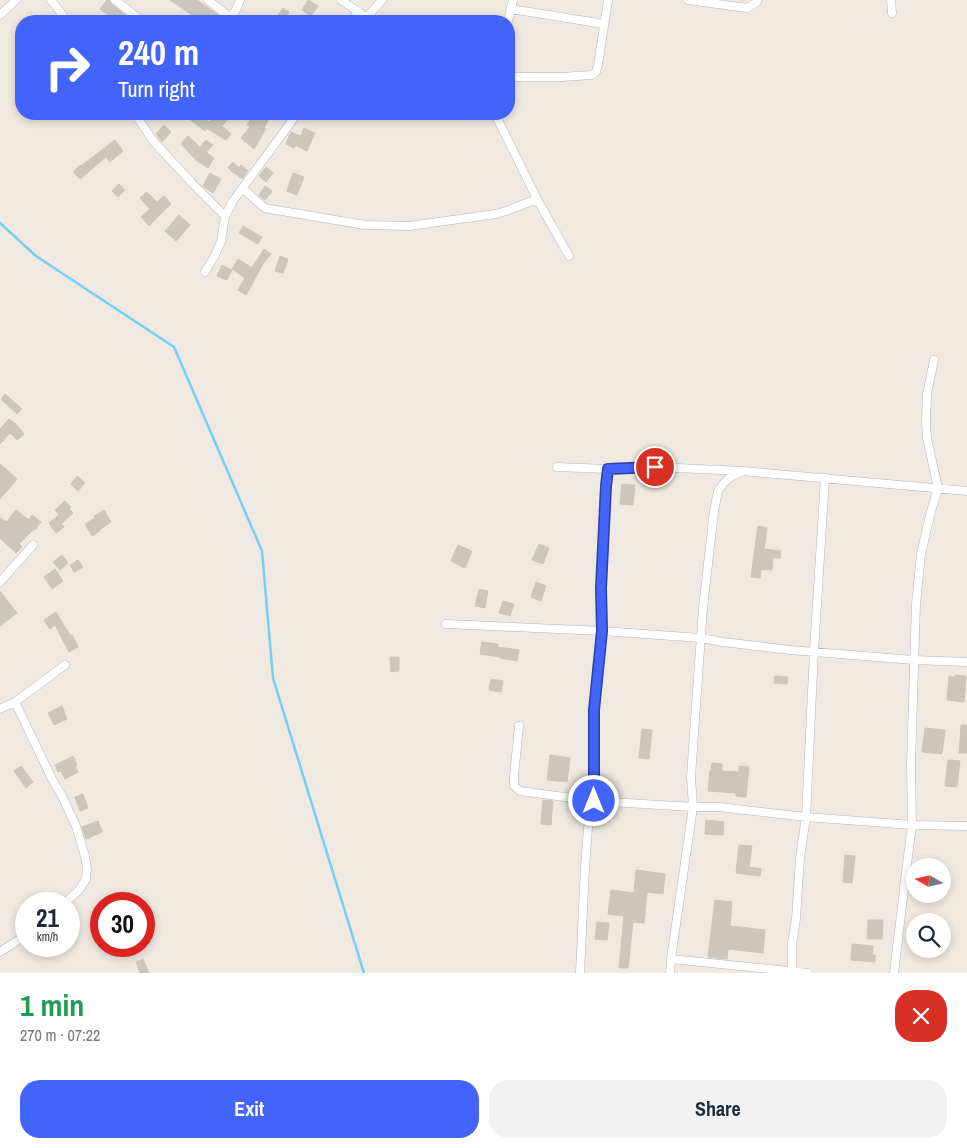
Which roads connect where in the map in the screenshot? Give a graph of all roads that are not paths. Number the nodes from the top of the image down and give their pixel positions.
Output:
1 (16, 0) edge
2 (51, 0) edge
3 (115, 0) edge
4 (208, 0) edge
5 (240, 0) edge
6 (341, 0) edge
7 (382, 0) edge
8 (513, 0) edge
9 (608, 0) edge
10 (688, 0) edge
11 (757, 0) edge
12 (891, 0) edge
13 (511, 9) junction
14 (358, 11) junction
15 (1, 12) edge
16 (892, 13) dead end
17 (62, 15) edge
18 (134, 15) edge
19 (224, 15) edge
20 (233, 15) edge
21 (356, 15) edge
22 (364, 15) edge
23 (372, 15) edge
24 (510, 15) edge
25 (604, 24) junction
26 (515, 77) edge
27 (139, 120) edge
28 (293, 120) edge
29 (499, 120) edge
30 (242, 188) junction
31 (537, 199) junction
32 (225, 216) junction
33 (570, 256) dead end
34 (205, 272) dead end
35 (934, 360) dead end
36 (557, 467) dead end
37 (608, 469) junction
38 (743, 471) junction
39 (826, 478) junction
40 (938, 488) junction
41 (967, 491) edge
42 (33, 545) dead end
43 (0, 582) edge
44 (446, 624) dead end
45 (602, 631) junction
46 (701, 638) junction
47 (814, 651) junction
48 (914, 660) junction
49 (967, 662) edge
50 (65, 665) dead end
51 (15, 702) junction
52 (0, 709) edge
53 (519, 726) dead end
54 (594, 801) junction
55 (693, 808) junction
56 (806, 817) junction
57 (912, 825) junction
58 (967, 826) edge
59 (77, 892) edge
60 (15, 942) edge
61 (0, 952) edge
62 (671, 959) junction
63 (792, 972) edge
64 (580, 973) edge
65 (670, 973) edge
66 (808, 973) edge
67 (894, 973) edge

1 - 15 street
2 - 17 street
3 - 18 street
4 - 19 street
5 - 20 street
6 - 14 street
7 - 23 street
8 - 13 street
9 - 25 street
10 - 11 street
12 - 16 street
13 - 24 street
13 - 25 street
14 - 21 street
14 - 22 street
25 - 26 street
27 - 32 street
28 - 30 street
29 - 31 street
30 - 31 street
30 - 32 street
31 - 33 street
32 - 34 street
35 - 40 street
36 - 37 street
37 - 38 street
37 - 45 street
38 - 39 street
38 - 46 street
39 - 40 street
39 - 47 street
40 - 41 street
40 - 48 street
42 - 43 street
44 - 45 street
45 - 46 street
45 - 54 street
46 - 47 street
46 - 55 street
47 - 48 street
47 - 56 street
48 - 49 street
48 - 57 street
50 - 51 street
51 - 52 street
51 - 59 street
53 - 54 street
54 - 55 street
54 - 64 street
55 - 56 street
55 - 62 street
56 - 57 street
56 - 63 street
57 - 58 street
57 - 67 street
60 - 61 street
62 - 63 street
62 - 65 street
63 - 66 street

